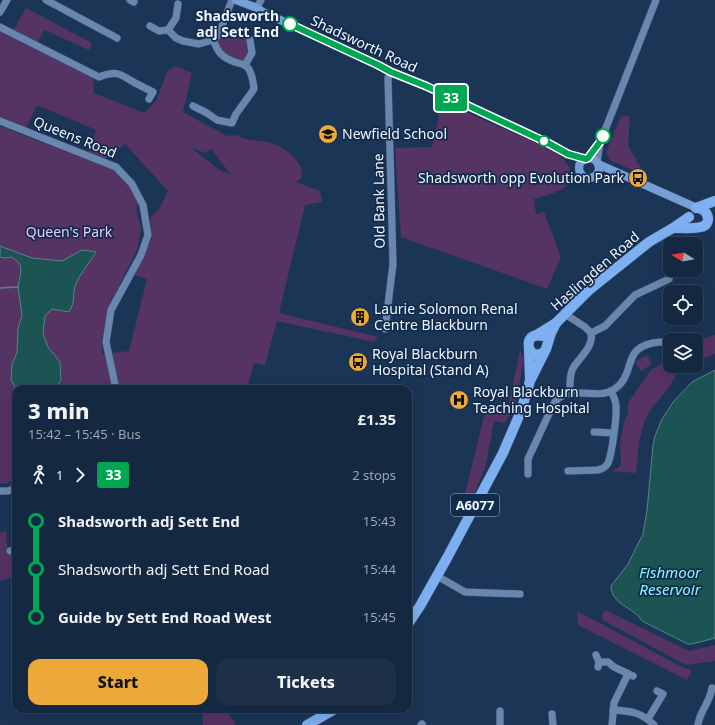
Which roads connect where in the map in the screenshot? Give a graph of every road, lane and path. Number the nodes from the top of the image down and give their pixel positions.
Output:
1 (7, 0) edge
2 (46, 0) edge
3 (232, 0) edge
4 (236, 0) edge
5 (261, 0) edge
6 (656, 0) edge
7 (178, 4) dead end
8 (258, 8) junction
9 (0, 12) edge
10 (150, 26) dead end
11 (0, 27) edge
12 (168, 30) junction
13 (117, 38) dead end
14 (213, 40) junction
15 (250, 40) dead end
16 (245, 65) junction
17 (391, 72) junction
18 (149, 99) dead end
19 (193, 106) dead end
20 (0, 121) edge
21 (600, 142) junction
22 (568, 154) junction
23 (587, 159) junction
24 (598, 163) junction
25 (580, 170) junction
26 (618, 174) junction
27 (594, 177) junction
28 (678, 200) junction
29 (715, 202) edge
30 (697, 208) junction
31 (708, 216) junction
32 (689, 217) junction
33 (698, 227) junction
34 (673, 228) junction
35 (669, 279) dead end
36 (565, 314) junction
37 (556, 323) junction
38 (384, 329) dead end
39 (591, 333) junction
40 (535, 336) junction
41 (657, 340) dead end
42 (546, 349) junction
43 (529, 350) junction
44 (530, 380) junction
45 (115, 385) edge
46 (611, 391) junction
47 (570, 393) junction
48 (593, 432) dead end
49 (613, 433) junction
50 (573, 463) dead end
51 (529, 474) dead end
52 (12, 490) edge
53 (0, 491) edge
54 (437, 576) junction
55 (520, 594) dead end
56 (412, 618) edge
57 (598, 661) dead end
58 (711, 687) edge
59 (657, 691) dead end
60 (613, 710) junction
61 (500, 711) dead end
62 (329, 713) edge
63 (552, 714) dead end
64 (324, 716) junction
65 (648, 719) junction
66 (302, 725) edge
67 (307, 725) edge
68 (317, 725) edge
69 (500, 725) edge
70 (554, 725) edge
71 (612, 725) edge
72 (654, 725) edge
73 (698, 725) edge

1 - 9 street
2 - 13 street
3 - 14 street
4 - 8 main road, Shadsworth Road
5 - 8 street
6 - 21 street
7 - 12 street
8 - 17 main road, Shadsworth Road
10 - 12 street
11 - 18 street
12 - 14 street
14 - 16 street
15 - 16 street
16 - 19 street
17 - 22 main road, Shadsworth Road
17 - 38 street, Old Bank Lane
20 - 45 street, Queens Road
21 - 23 street
21 - 24 street
22 - 23 main road, Shadsworth Road
22 - 25 main road, Shadsworth Road
23 - 24 main road, Shadsworth Road
23 - 25 main road
24 - 26 main road, Shadsworth Road
24 - 27 main road
25 - 27 main road, Shadsworth Road
26 - 27 main road
26 - 28 main road, Shadsworth Road
28 - 30 main road, Shadsworth Road
28 - 32 main road
29 - 30 highway, A6077
29 - 31 highway, A6077
30 - 31 highway
30 - 32 highway, A6077
31 - 33 highway, A6077
32 - 33 highway
32 - 34 highway, Haslingden Road / A6077
33 - 34 highway, Haslingden Road / A6077
34 - 36 highway, Haslingden Road / A6077
35 - 39 street
36 - 37 highway, Haslingden Road / A6077
36 - 39 street
37 - 40 highway, Haslingden Road / A6077
37 - 42 highway, Haslingden Road / A6077
39 - 47 street
40 - 42 highway
40 - 43 highway, A6077
41 - 46 street
42 - 43 highway
42 - 44 highway, Haslingden Road / A6077
43 - 44 highway, Haslingden Road / A6077
44 - 54 highway, Haslingden Road / A6077
46 - 47 street
46 - 49 street
47 - 51 street
48 - 49 street
49 - 50 street
52 - 53 street
54 - 55 street
54 - 56 highway, Haslingden Road / A6077
57 - 60 street
58 - 73 street
59 - 65 street
60 - 65 street
60 - 71 street
61 - 69 street
62 - 64 highway
63 - 70 street
64 - 67 highway
64 - 68 highway
65 - 72 street
66 - 67 highway

